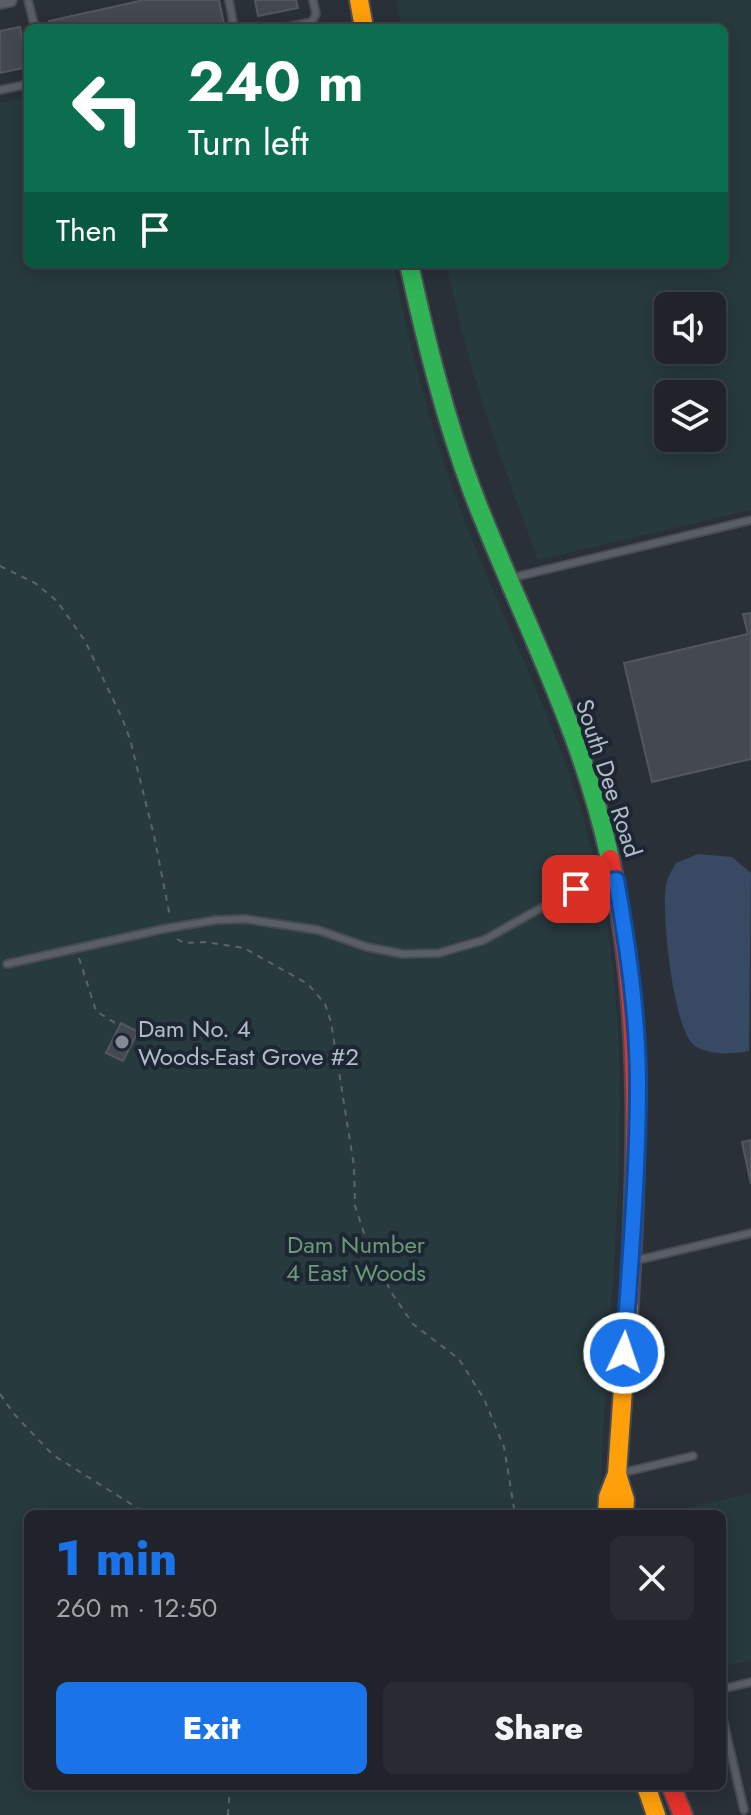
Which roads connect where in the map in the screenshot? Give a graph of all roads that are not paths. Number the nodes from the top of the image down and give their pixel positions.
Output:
1 (10, 0) edge
2 (28, 0) edge
3 (229, 0) edge
4 (313, 0) edge
5 (359, 0) edge
6 (0, 2) edge
7 (34, 24) edge
8 (233, 24) edge
9 (302, 24) edge
10 (363, 24) edge
11 (24, 85) edge
12 (0, 90) edge
13 (410, 268) edge
14 (751, 520) edge
15 (508, 579) junction
16 (616, 880) junction
17 (7, 964) dead end
18 (751, 1233) edge
19 (630, 1262) junction
20 (693, 1456) dead end
21 (617, 1474) junction
22 (607, 1510) edge
23 (624, 1510) edge
24 (751, 1682) edge
25 (726, 1688) edge
26 (726, 1732) edge
27 (647, 1790) edge
28 (673, 1790) edge
29 (744, 1810) dead end
30 (656, 1815) edge
31 (683, 1815) edge

1 - 6 street
2 - 7 lane
3 - 8 lane
4 - 9 lane
5 - 10 main road
11 - 12 lane
13 - 15 main road, South Dee Road
14 - 15 lane
15 - 16 main road, South Dee Road
16 - 17 lane
16 - 19 main road, South Dee Road
18 - 19 lane
19 - 21 main road, South Dee Road
20 - 21 lane
21 - 22 main road, South Dee Road
21 - 23 main road, South Dee Road
24 - 25 lane
26 - 29 lane
27 - 30 main road
28 - 31 main road

